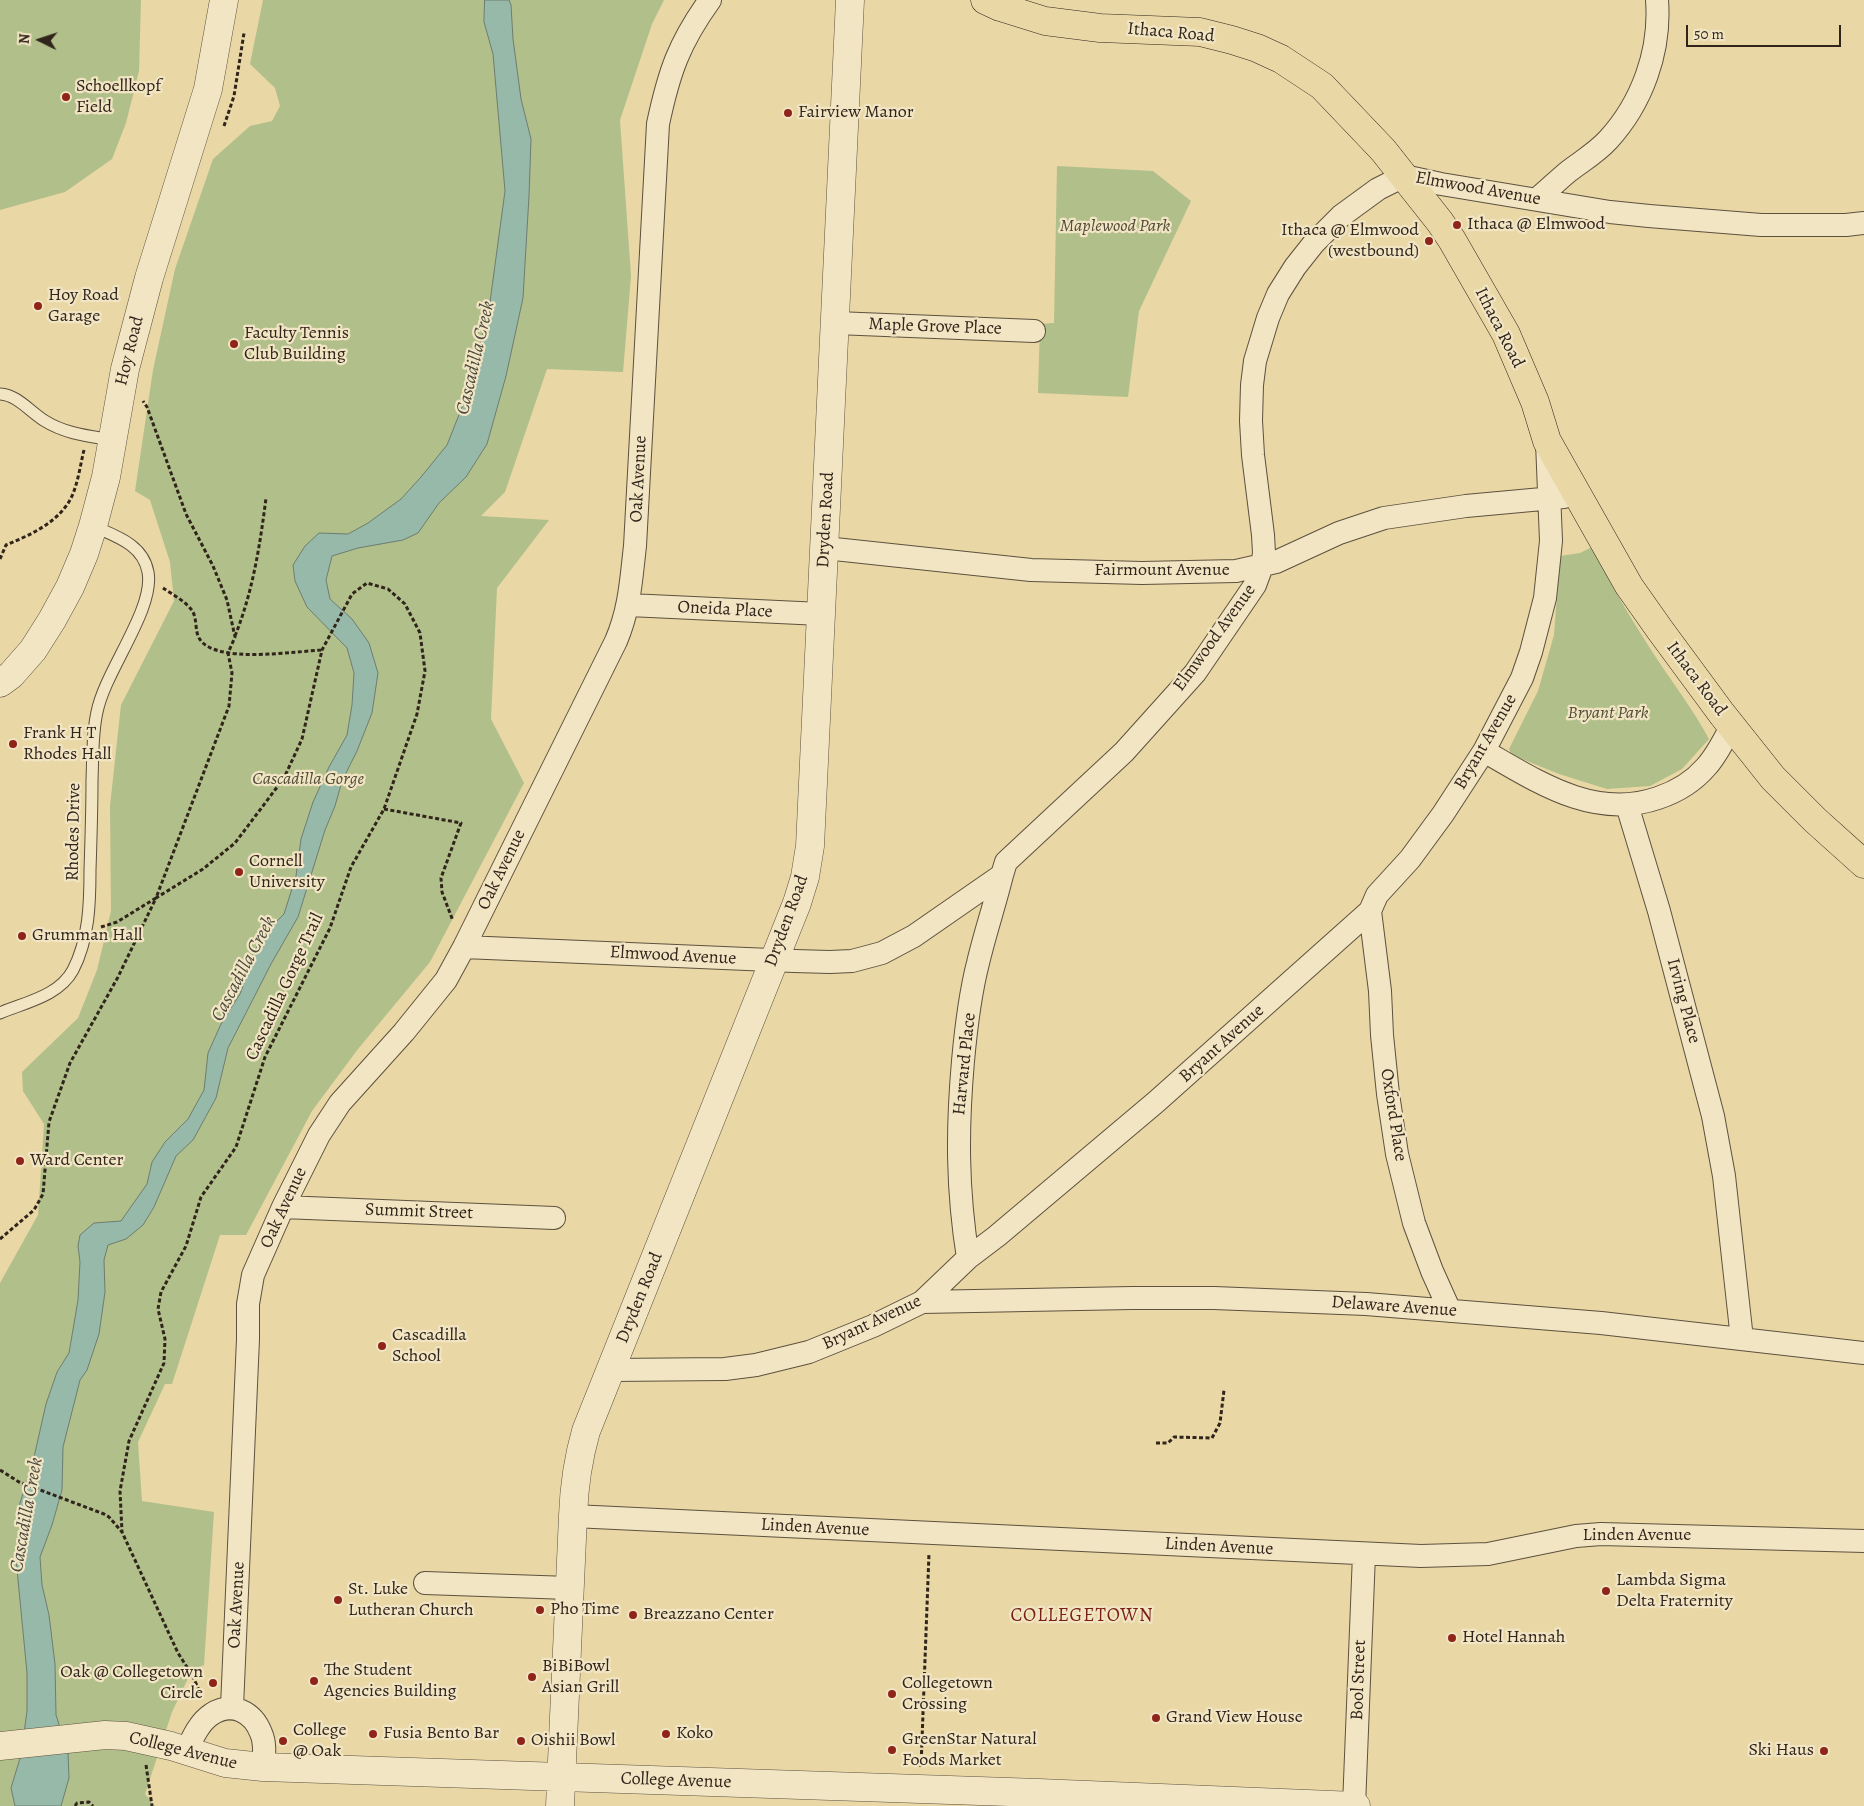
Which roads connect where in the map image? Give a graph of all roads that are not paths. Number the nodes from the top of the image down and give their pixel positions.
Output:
1 (224, 0) edge
2 (710, 0) edge
3 (850, 0) edge
4 (985, 0) edge
5 (1657, 0) edge
6 (1404, 176) junction
7 (1537, 199) junction
8 (1864, 223) edge
9 (836, 323) junction
10 (1034, 331) dead end
11 (0, 394) edge
12 (112, 440) junction
13 (1547, 441) junction
14 (1580, 497) junction
15 (1550, 498) junction
16 (93, 526) junction
17 (825, 548) junction
18 (1262, 566) junction
19 (629, 605) junction
20 (821, 614) junction
21 (0, 683) edge
22 (1732, 725) junction
23 (1484, 751) junction
24 (1627, 805) junction
25 (1864, 864) edge
26 (1002, 874) junction
27 (1370, 911) junction
28 (464, 947) junction
29 (774, 960) junction
30 (0, 1013) edge
31 (283, 1207) junction
32 (554, 1218) dead end
33 (968, 1258) junction
34 (922, 1302) junction
35 (1450, 1311) junction
36 (1742, 1340) junction
37 (1864, 1353) edge
38 (612, 1370) junction
39 (572, 1516) junction
40 (1864, 1541) edge
41 (1364, 1554) junction
42 (425, 1583) dead end
43 (569, 1588) junction
44 (232, 1707) junction
45 (0, 1746) edge
46 (186, 1752) junction
47 (262, 1768) junction
48 (561, 1778) junction
49 (1012, 1799) edge
50 (1242, 1804) edge
51 (560, 1806) edge
52 (1355, 1806) edge

1 - 12 street, Hoy Road
2 - 19 street, Oak Avenue
3 - 9 street, Dryden Road
4 - 6 main road, Ithaca Road
5 - 7 street
6 - 7 street, Elmwood Avenue
6 - 13 main road, Ithaca Road
6 - 18 street, Elmwood Avenue
7 - 8 street, Elmwood Avenue
9 - 10 street, Maple Grove Place
9 - 17 street, Dryden Road
11 - 12 lane
12 - 16 street, Hoy Road
13 - 14 main road, Ithaca Road
13 - 15 street, Bryant Avenue
14 - 15 street, Fairmount Avenue
14 - 22 main road, Ithaca Road
15 - 18 street, Fairmount Avenue
15 - 23 street, Bryant Avenue
16 - 21 street, Hoy Road
16 - 30 lane, Rhodes Drive
17 - 18 street, Fairmount Avenue
17 - 20 street, Dryden Road
18 - 26 street, Elmwood Avenue
19 - 20 street, Oneida Place
19 - 28 street, Oak Avenue
20 - 29 street, Dryden Road
22 - 24 street
22 - 25 main road, Ithaca Road
23 - 24 street
23 - 27 street, Bryant Avenue
24 - 36 street, Irving Place
26 - 29 street, Elmwood Avenue
26 - 33 street, Harvard Place
27 - 33 street, Bryant Avenue
27 - 35 street, Oxford Place
28 - 29 street, Elmwood Avenue
28 - 31 street, Oak Avenue
29 - 38 street, Dryden Road
31 - 32 street, Summit Street
31 - 44 street, Oak Avenue
33 - 34 street, Bryant Avenue
34 - 35 street, Delaware Avenue
34 - 38 street, Bryant Avenue
35 - 36 street, Delaware Avenue
36 - 37 street, Delaware Avenue
38 - 39 street, Dryden Road
39 - 41 street, Linden Avenue
39 - 43 street, Dryden Road
40 - 41 street, Linden Avenue
41 - 52 street, Bool Street
42 - 43 street
43 - 48 street, Dryden Road
44 - 46 street
44 - 47 street
45 - 46 street, College Avenue
46 - 47 street, College Avenue
47 - 48 street, College Avenue
48 - 49 street, College Avenue
48 - 51 street, Dryden Road
49 - 50 street, College Avenue
50 - 52 street, College Avenue

